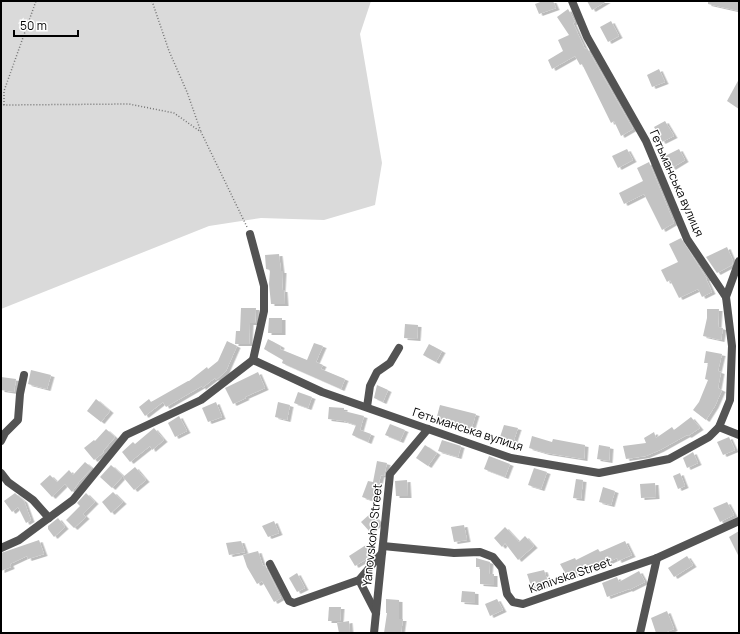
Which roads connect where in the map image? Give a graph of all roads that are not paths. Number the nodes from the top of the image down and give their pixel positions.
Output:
1 (572, 1) edge
2 (250, 234) road end
3 (739, 261) edge
4 (726, 297) junction
5 (399, 348) dead end
6 (253, 360) junction
7 (24, 375) dead end
8 (367, 407) junction
9 (719, 427) junction
10 (428, 429) junction
11 (739, 435) edge
12 (1, 441) edge
13 (1, 473) edge
14 (49, 518) junction
15 (739, 521) edge
16 (1, 548) edge
17 (382, 550) junction
18 (657, 558) junction
19 (270, 564) dead end
20 (359, 580) junction
21 (376, 613) junction
22 (374, 633) edge
23 (640, 633) edge

1 - 4 street, Гетьманська вулиця
2 - 6 street
3 - 4 street
4 - 9 street, Гетьманська вулиця
5 - 8 street
6 - 8 street, Гетьманська вулиця
6 - 14 street
7 - 12 street
8 - 10 street, Гетьманська вулиця
9 - 10 street, Гетьманська вулиця
9 - 11 street
10 - 17 street, Yanovskoho Street
13 - 14 street
14 - 16 street
15 - 18 street, Kanivska Street
17 - 18 street, Kanivska Street
17 - 20 street
17 - 21 street, Yanovskoho Street
18 - 23 street
19 - 20 street
20 - 21 street
21 - 22 street, Yanovskoho Street

